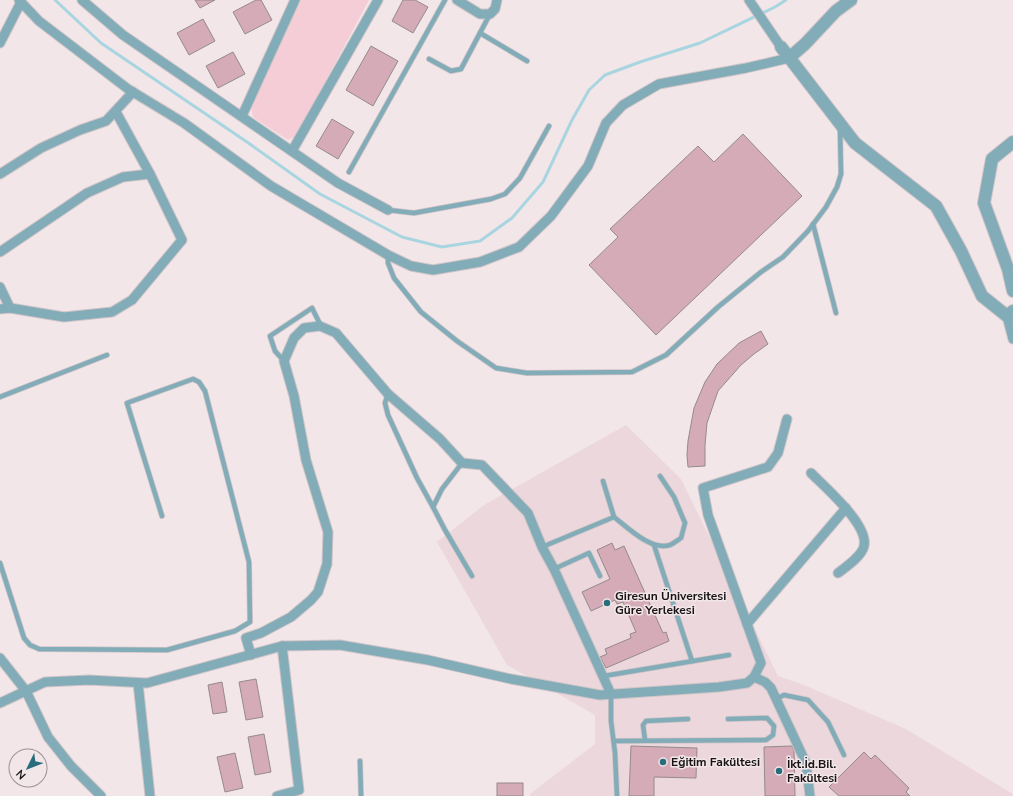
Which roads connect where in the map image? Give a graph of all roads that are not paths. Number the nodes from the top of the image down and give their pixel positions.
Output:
1 (82, 0) edge
2 (295, 0) edge
3 (378, 0) edge
4 (445, 0) edge
5 (457, 0) edge
6 (497, 0) edge
7 (852, 0) edge
8 (20, 1) edge
9 (751, 3) edge
10 (490, 14) junction
11 (480, 33) junction
12 (0, 43) edge
13 (781, 47) joint
14 (789, 58) junction
15 (429, 59) dead end
16 (527, 61) dead end
17 (133, 92) junction
18 (116, 112) junction
19 (242, 116) junction
20 (840, 123) junction
21 (549, 126) dead end
22 (1013, 142) edge
23 (292, 151) junction
24 (349, 172) dead end
25 (0, 174) edge
26 (150, 174) junction
27 (388, 210) joint
28 (813, 224) junction
29 (0, 252) edge
30 (388, 256) junction
31 (0, 287) edge
32 (1013, 291) edge
33 (10, 308) junction
34 (0, 309) edge
35 (836, 313) dead end
36 (1010, 314) edge
37 (321, 326) junction
38 (1013, 339) edge
39 (108, 355) dead end
40 (284, 360) junction
41 (388, 394) junction
42 (0, 397) edge
43 (787, 419) dead end
44 (462, 463) junction
45 (810, 473) dead end
46 (660, 476) dead end
47 (602, 481) dead end
48 (433, 508) junction
49 (846, 508) junction
50 (162, 516) dead end
51 (614, 517) junction
52 (654, 545) junction
53 (542, 547) junction
54 (0, 563) edge
55 (554, 569) junction
56 (838, 573) dead end
57 (472, 576) dead end
58 (600, 576) dead end
59 (747, 624) junction
60 (282, 646) junction
61 (250, 655) junction
62 (729, 655) dead end
63 (0, 658) edge
64 (692, 661) junction
65 (604, 676) junction
66 (754, 676) junction
67 (138, 682) junction
68 (26, 691) junction
69 (611, 694) junction
70 (776, 699) junction
71 (0, 703) edge
72 (688, 719) dead end
73 (728, 719) dead end
74 (645, 740) junction
75 (614, 741) junction
76 (844, 755) dead end
77 (360, 761) dead end
78 (299, 793) edge
79 (101, 796) edge
80 (150, 796) edge
81 (277, 796) edge
82 (361, 796) edge
83 (617, 796) edge
84 (810, 796) edge

1 - 19 street
2 - 19 street
3 - 23 street
4 - 24 lane
5 - 10 street
6 - 10 street
7 - 14 street
8 - 12 street
8 - 17 street
9 - 13 street
10 - 11 lane
11 - 15 lane
11 - 16 lane
13 - 14 street
14 - 20 street
14 - 30 street
17 - 18 street
17 - 30 street
18 - 25 street
18 - 26 street
19 - 23 street
20 - 28 lane
20 - 36 street
21 - 27 lane
22 - 32 street
23 - 27 street
26 - 29 street
26 - 33 street
28 - 30 lane
28 - 35 lane
31 - 33 street
33 - 34 street
36 - 38 street
37 - 40 street
37 - 40 lane
37 - 41 street
39 - 42 lane
40 - 61 street
41 - 44 street
41 - 48 lane
43 - 59 street
44 - 48 lane
44 - 53 street
45 - 49 street
46 - 52 lane
47 - 51 lane
48 - 57 lane
49 - 56 street
49 - 59 street
50 - 54 lane
51 - 52 lane
51 - 53 lane
52 - 64 lane
53 - 55 street
55 - 58 lane
55 - 65 street
59 - 66 street
60 - 61 street
60 - 69 street
60 - 78 street
61 - 67 street
62 - 64 lane
63 - 68 street
64 - 65 lane
65 - 69 street
66 - 69 street
66 - 70 street
67 - 68 street
67 - 80 street
68 - 71 street
68 - 79 street
69 - 75 lane
70 - 76 lane
70 - 84 street
72 - 74 lane
73 - 74 lane
74 - 75 lane
75 - 83 lane
77 - 82 lane
78 - 81 street

